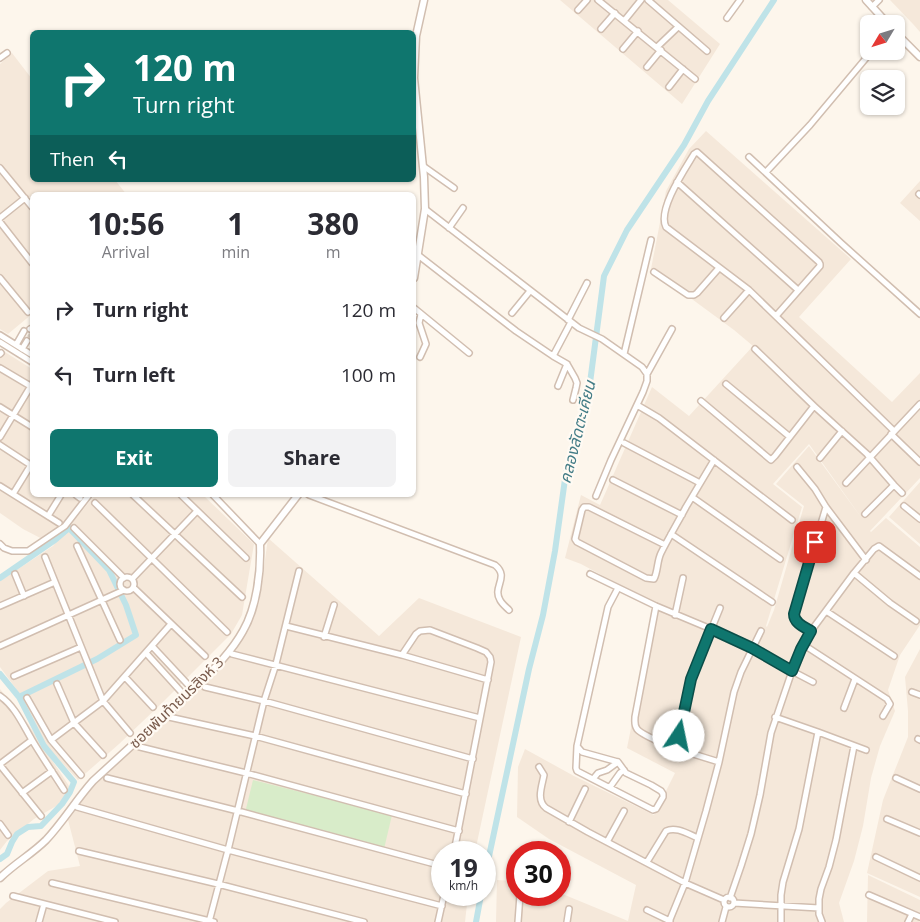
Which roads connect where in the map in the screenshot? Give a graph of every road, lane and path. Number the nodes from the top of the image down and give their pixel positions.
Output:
1 (424, 0) edge
2 (587, 0) edge
3 (598, 0) edge
4 (641, 0) edge
5 (648, 0) edge
6 (740, 0) edge
7 (866, 0) edge
8 (879, 0) edge
9 (872, 7) junction
10 (578, 10) dead end
11 (615, 12) junction
12 (880, 15) edge
13 (727, 18) dead end
14 (624, 21) junction
15 (678, 27) junction
16 (601, 29) dead end
17 (638, 31) junction
18 (416, 36) edge
19 (905, 42) edge
20 (623, 49) dead end
21 (659, 49) junction
22 (707, 51) dead end
23 (7, 53) dead end
24 (920, 57) edge
25 (0, 58) edge
26 (864, 60) edge
27 (647, 68) dead end
28 (683, 69) junction
29 (695, 79) dead end
30 (669, 86) dead end
31 (416, 98) edge
32 (749, 157) dead end
33 (423, 166) junction
34 (0, 168) edge
35 (766, 172) junction
36 (677, 182) junction
37 (454, 188) dead end
38 (25, 198) junction
39 (30, 204) edge
40 (463, 208) dead end
41 (425, 209) junction
42 (0, 218) edge
43 (0, 222) edge
44 (449, 228) junction
45 (651, 240) dead end
46 (418, 255) junction
47 (30, 260) edge
48 (416, 266) edge
49 (719, 268) junction
50 (654, 272) dead end
51 (0, 278) edge
52 (587, 283) dead end
53 (749, 290) junction
54 (798, 290) junction
55 (530, 291) junction
56 (416, 310) edge
57 (28, 312) dead end
58 (512, 313) dead end
59 (421, 314) junction
60 (920, 314) edge
61 (776, 316) junction
62 (724, 318) dead end
63 (569, 321) junction
64 (672, 330) dead end
65 (24, 331) dead end
66 (0, 335) edge
67 (27, 341) dead end
68 (0, 342) edge
69 (16, 345) junction
70 (22, 349) junction
71 (755, 349) dead end
72 (469, 353) dead end
73 (30, 354) edge
74 (624, 354) junction
75 (553, 356) junction
76 (420, 357) dead end
77 (30, 361) edge
78 (567, 364) junction
79 (0, 368) edge
80 (647, 374) junction
81 (726, 384) dead end
82 (30, 385) edge
83 (558, 386) dead end
84 (30, 389) edge
85 (573, 400) dead end
86 (701, 402) dead end
87 (920, 404) edge
88 (637, 405) junction
89 (814, 406) junction
90 (0, 407) edge
91 (13, 416) junction
92 (30, 426) edge
93 (842, 431) junction
94 (892, 433) junction
95 (0, 437) edge
96 (790, 438) junction
97 (624, 443) dead end
98 (0, 446) edge
99 (870, 457) junction
100 (820, 458) dead end
101 (714, 460) junction
102 (920, 462) edge
103 (30, 464) edge
104 (797, 467) dead end
105 (30, 468) edge
106 (613, 480) dead end
107 (700, 483) junction
108 (846, 483) dead end
109 (894, 485) junction
110 (0, 486) edge
111 (902, 493) dead end
112 (13, 494) junction
113 (596, 496) dead end
114 (60, 497) edge
115 (87, 497) edge
116 (135, 497) edge
117 (182, 497) edge
118 (215, 497) edge
119 (296, 497) edge
120 (314, 497) edge
121 (692, 497) junction
122 (95, 503) dead end
123 (904, 506) dead end
124 (826, 507) junction
125 (197, 510) junction
126 (865, 514) dead end
127 (682, 515) junction
128 (48, 516) junction
129 (920, 519) edge
130 (792, 520) dead end
131 (59, 523) dead end
132 (74, 528) dead end
133 (175, 534) junction
134 (671, 534) junction
135 (0, 544) edge
136 (260, 544) junction
137 (665, 545) junction
138 (77, 546) dead end
139 (46, 557) dead end
140 (152, 558) junction
141 (246, 558) dead end
142 (780, 559) dead end
143 (866, 560) junction
144 (299, 571) dead end
145 (15, 574) dead end
146 (590, 574) dead end
147 (854, 574) junction
148 (920, 576) edge
149 (124, 578) junction
150 (683, 578) dead end
151 (132, 579) junction
152 (55, 582) junction
153 (134, 588) junction
154 (618, 588) junction
155 (124, 590) junction
156 (24, 596) junction
157 (242, 597) dead end
158 (101, 600) junction
159 (772, 602) dead end
160 (334, 605) dead end
161 (0, 606) edge
162 (656, 606) junction
163 (720, 608) dead end
164 (509, 610) dead end
165 (826, 611) junction
166 (68, 615) junction
167 (675, 615) junction
168 (916, 620) dead end
169 (172, 624) junction
170 (286, 626) junction
171 (711, 629) junction
172 (761, 631) dead end
173 (811, 631) junction
174 (227, 632) dead end
175 (324, 637) junction
176 (120, 640) dead end
177 (804, 645) junction
178 (0, 646) edge
179 (152, 646) junction
180 (81, 647) junction
181 (752, 648) junction
182 (146, 653) junction
183 (232, 654) dead end
184 (402, 655) junction
185 (205, 656) dead end
186 (894, 656) dead end
187 (276, 664) junction
188 (792, 671) junction
189 (14, 676) dead end
190 (125, 677) junction
191 (855, 679) junction
192 (488, 680) junction
193 (814, 682) dead end
194 (56, 684) dead end
195 (205, 687) dead end
196 (193, 690) junction
197 (912, 692) dead end
198 (920, 695) edge
199 (0, 696) edge
200 (185, 696) junction
201 (27, 698) dead end
202 (103, 701) junction
203 (264, 701) junction
204 (154, 707) dead end
205 (844, 708) dead end
206 (883, 716) dead end
207 (169, 717) dead end
208 (480, 718) junction
209 (775, 718) junction
210 (74, 722) junction
211 (818, 732) junction
212 (130, 733) dead end
213 (255, 736) junction
214 (32, 740) junction
215 (51, 740) junction
216 (577, 746) junction
217 (854, 746) junction
218 (140, 747) dead end
219 (677, 749) junction
220 (866, 750) dead end
221 (103, 755) dead end
222 (473, 759) junction
223 (618, 762) junction
224 (719, 762) junction
225 (0, 765) edge
226 (539, 767) dead end
227 (624, 770) junction
228 (52, 771) junction
229 (246, 773) junction
230 (81, 775) dead end
231 (106, 778) dead end
232 (896, 778) dead end
233 (593, 779) junction
234 (610, 787) junction
235 (585, 789) dead end
236 (920, 789) edge
237 (64, 790) dead end
238 (22, 793) junction
239 (466, 794) junction
240 (77, 807) dead end
241 (238, 811) junction
242 (624, 811) dead end
243 (41, 816) dead end
244 (887, 819) dead end
245 (569, 822) junction
246 (0, 824) edge
247 (459, 831) junction
248 (920, 832) edge
249 (8, 835) dead end
250 (698, 838) junction
251 (457, 841) edge
252 (607, 842) junction
253 (228, 850) junction
254 (80, 851) dead end
255 (876, 857) dead end
256 (647, 862) junction
257 (431, 863) edge
258 (0, 878) edge
259 (920, 878) edge
260 (685, 883) junction
261 (52, 884) dead end
262 (218, 884) junction
263 (869, 895) dead end
264 (13, 896) dead end
265 (729, 900) junction
266 (431, 903) edge
267 (44, 904) junction
268 (442, 906) edge
269 (519, 906) edge
270 (781, 906) junction
271 (726, 907) junction
272 (819, 908) junction
273 (569, 909) dead end
274 (647, 910) dead end
275 (912, 914) junction
276 (920, 918) edge
277 (39, 922) edge
278 (114, 922) edge
279 (210, 922) edge
280 (364, 922) edge
281 (438, 922) edge
282 (518, 922) edge
283 (567, 922) edge
284 (669, 922) edge
285 (722, 922) edge
286 (781, 922) edge
287 (822, 922) edge
288 (908, 922) edge

1 - 18 street
2 - 10 street
3 - 11 street
4 - 14 street
5 - 15 street
6 - 13 street
7 - 9 street
8 - 9 street
9 - 12 street
11 - 14 street
11 - 16 street
14 - 17 street
15 - 21 street
15 - 22 street
17 - 20 street
17 - 21 street
19 - 24 street
21 - 27 street
21 - 28 street
23 - 25 street
26 - 35 street
28 - 29 street
28 - 30 street
31 - 33 street
32 - 35 street
33 - 37 street
33 - 41 street
34 - 38 street
35 - 60 street
36 - 49 street
36 - 54 street
36 - 54 street
38 - 39 street
38 - 42 street
40 - 44 street
41 - 44 street
41 - 46 street
43 - 47 street
44 - 55 street
45 - 74 street
46 - 48 street
46 - 75 street
49 - 50 street
49 - 53 street
51 - 57 street
52 - 63 street
53 - 61 street
53 - 62 street
54 - 61 street
55 - 58 street
55 - 63 street
56 - 59 street
59 - 72 street
59 - 76 street
61 - 94 street
63 - 74 street
63 - 75 street
64 - 80 street
65 - 69 street
66 - 69 street
67 - 70 street
68 - 77 street
69 - 70 street
70 - 73 street
71 - 89 street
74 - 80 street
75 - 78 street
78 - 83 street
78 - 85 street
79 - 82 street
80 - 88 street
81 - 96 street
84 - 91 street
86 - 96 street
87 - 94 street
88 - 101 street
88 - 113 street
89 - 93 street
89 - 96 street
90 - 91 street
91 - 92 street
91 - 95 street
93 - 99 street
93 - 100 street
94 - 99 street
94 - 102 street
97 - 107 street
98 - 103 street
99 - 108 street
99 - 109 street
101 - 107 street
101 - 130 street
104 - 124 street
105 - 112 street
106 - 127 street
107 - 121 street
109 - 111 street
109 - 126 street
110 - 112 street
112 - 128 street
114 - 128 street
115 - 135 street
116 - 133 street
117 - 125 street
118 - 136 street
119 - 136 street
120 - 164 street
121 - 127 street
121 - 142 street
122 - 140 street
123 - 129 street
124 - 143 street
124 - 173 street
125 - 133 street
125 - 141 street
127 - 134 street
128 - 131 street
132 - 149 street
133 - 140 street
133 - 157 street
134 - 137 street
134 - 159 street
136 - 196 street, ซอยพันท้ายนรสิงห์ 3
137 - 137 street
138 - 158 street
139 - 152 street
140 - 151 street
140 - 174 street
143 - 147 street
143 - 148 street
144 - 170 street
145 - 156 street
146 - 154 street
147 - 165 street
147 - 168 street
149 - 151 street
149 - 155 street
150 - 167 street
151 - 153 street
152 - 156 street
152 - 166 street
153 - 155 street
153 - 169 street
154 - 162 street
154 - 216 street
155 - 158 street
156 - 161 street
158 - 166 street
158 - 176 street
160 - 175 street
162 - 167 street
162 - 219 street
163 - 171 street
165 - 173 street
165 - 186 street
166 - 178 street
166 - 180 street
167 - 171 street
169 - 179 street
169 - 185 street
170 - 175 street
170 - 187 street
171 - 181 street
171 - 219 street
172 - 181 street
173 - 177 street
175 - 184 street
177 - 188 street
177 - 191 street
179 - 182 street
179 - 196 street
180 - 189 street
180 - 202 street
181 - 188 street
181 - 224 street
182 - 190 street
182 - 200 street
183 - 187 street
184 - 192 street
184 - 192 street
187 - 203 street
187 - 208 street
188 - 193 street
188 - 209 street
190 - 202 street
190 - 204 street
191 - 205 street
191 - 206 street
192 - 208 street
194 - 210 street
195 - 203 street
196 - 200 street, ซอยพันท้ายนรสิงห์ 3
197 - 198 street
199 - 214 street
200 - 258 street, ซอยพันท้ายนรสิงห์ 3
201 - 215 street
202 - 210 street
202 - 212 street
203 - 213 street
203 - 222 street
207 - 213 street
208 - 222 street
209 - 211 street
209 - 265 street
210 - 215 street
210 - 221 street
211 - 217 street
211 - 270 street
213 - 229 street
213 - 239 street
214 - 225 street
214 - 228 street
215 - 230 street
216 - 223 street
216 - 233 street
217 - 220 street
217 - 272 street
218 - 229 street
219 - 224 street
222 - 239 street
223 - 227 street
223 - 233 street
224 - 250 street
225 - 238 street
226 - 245 street
227 - 234 street
227 - 234 street
228 - 237 street
228 - 238 street
229 - 241 street
229 - 247 street
231 - 241 street
232 - 236 street
233 - 234 street
235 - 245 street
238 - 243 street
239 - 247 street
240 - 253 street
241 - 253 street
241 - 257 street
242 - 252 street
244 - 248 street
245 - 252 street
246 - 249 street
247 - 251 street
250 - 256 street
250 - 260 street
252 - 256 street
253 - 262 street
253 - 266 street
254 - 262 street
255 - 259 street
256 - 260 street
260 - 265 street
260 - 284 street
261 - 279 street
262 - 279 street
262 - 280 street
263 - 275 street
264 - 267 street
265 - 270 street
265 - 271 street
265 - 271 street
267 - 277 street
267 - 278 street
268 - 281 street
269 - 282 street
270 - 272 street
270 - 286 street
271 - 285 street
272 - 287 street
273 - 283 street
274 - 284 street
275 - 276 street
275 - 288 street

